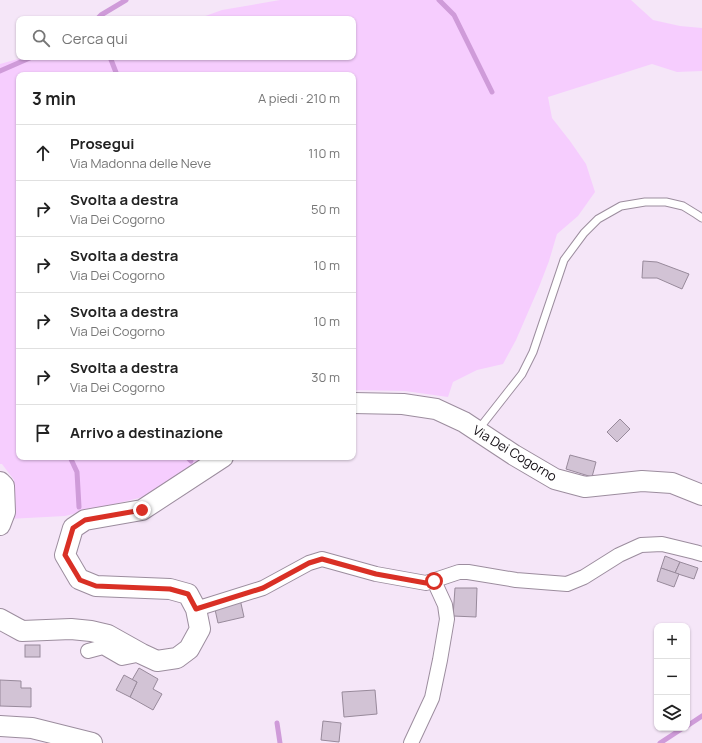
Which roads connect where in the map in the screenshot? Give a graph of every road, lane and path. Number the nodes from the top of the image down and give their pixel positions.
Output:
1 (702, 218) edge
2 (356, 403) edge
3 (477, 430) junction
4 (218, 460) edge
5 (0, 482) edge
6 (702, 495) edge
7 (0, 525) edge
8 (702, 554) edge
9 (434, 581) junction
10 (196, 609) junction
11 (0, 619) edge
12 (88, 651) dead end
13 (142, 654) junction
14 (0, 726) edge
15 (92, 743) edge
16 (411, 743) edge

1 - 3 lane
2 - 3 street, Via Dei Cogorno
3 - 6 street, Via Dei Cogorno
4 - 10 street
5 - 7 street
8 - 9 street
9 - 10 street
9 - 16 street
10 - 13 street
11 - 13 street
12 - 13 street
14 - 15 street

